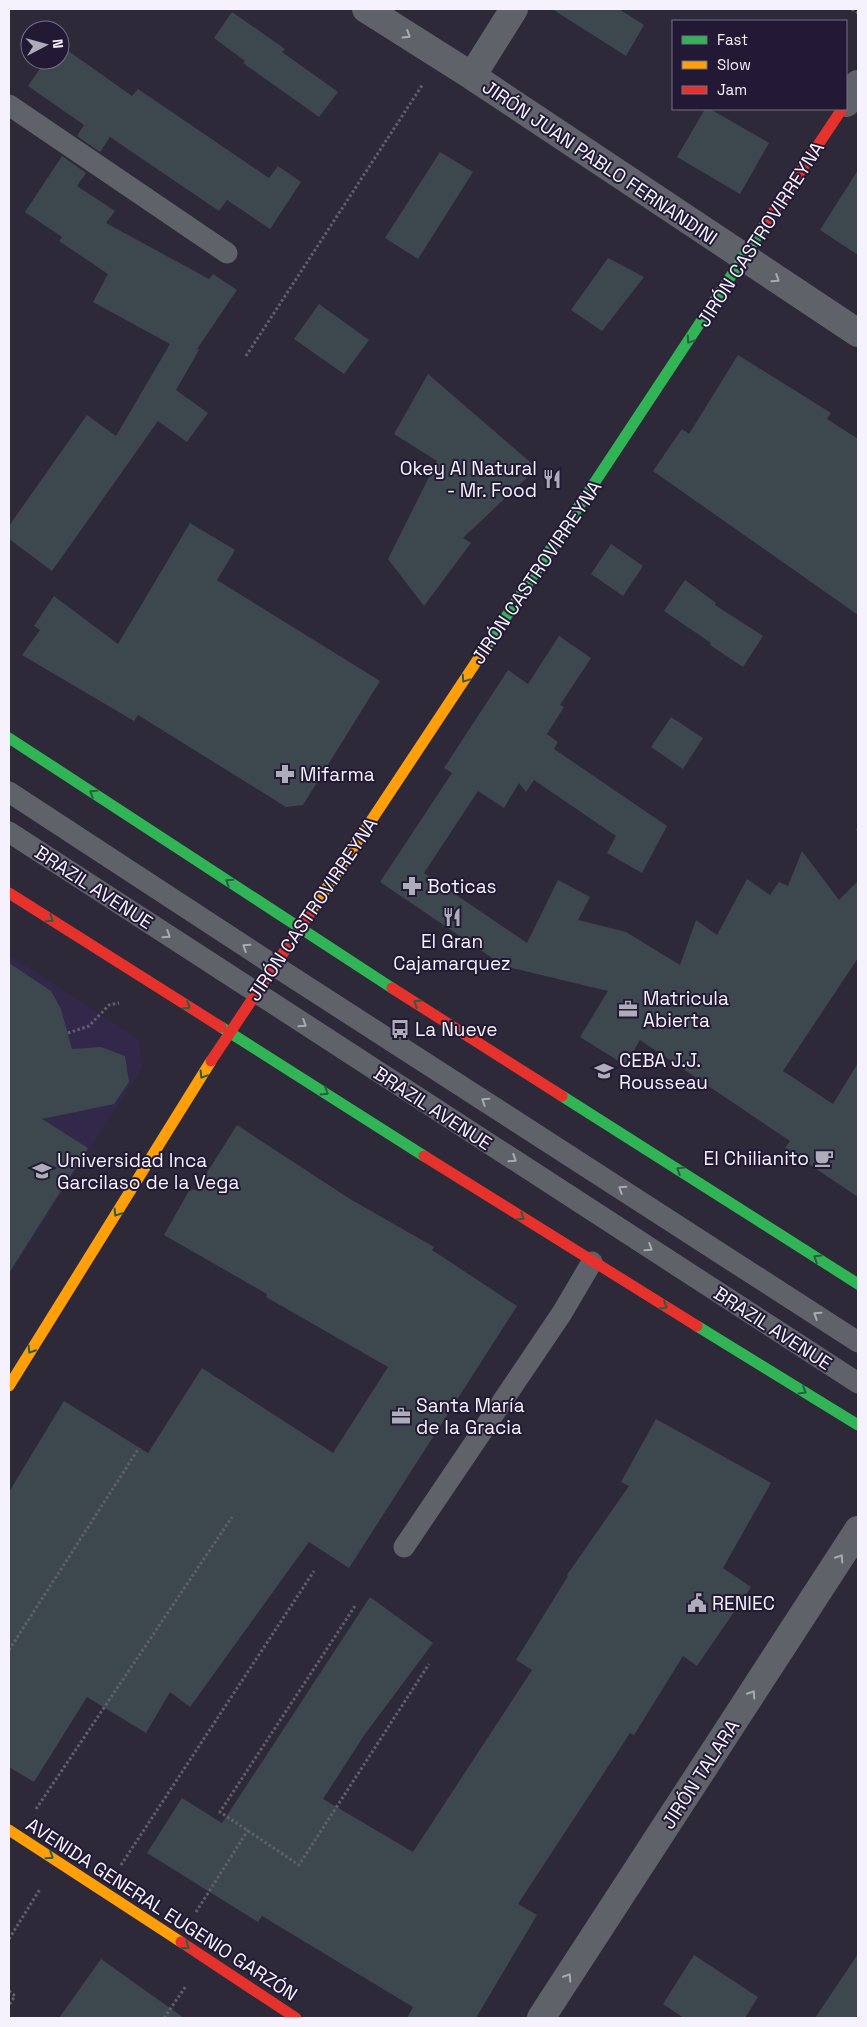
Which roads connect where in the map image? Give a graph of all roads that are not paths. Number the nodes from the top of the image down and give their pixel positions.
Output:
1 (366, 9) edge
2 (514, 9) edge
3 (472, 76) junction
4 (858, 84) edge
5 (847, 101) edge
6 (9, 105) edge
7 (841, 110) edge
8 (227, 253) dead end
9 (744, 257) junction
10 (858, 333) edge
11 (9, 738) edge
12 (9, 792) edge
13 (9, 832) edge
14 (9, 893) edge
15 (300, 928) junction
16 (275, 966) junction
17 (257, 993) junction
18 (230, 1034) junction
19 (592, 1262) junction
20 (858, 1284) edge
21 (858, 1342) edge
22 (858, 1383) edge
23 (9, 1386) edge
24 (858, 1424) edge
25 (858, 1530) edge
26 (404, 1547) dead end
27 (13, 1833) edge
28 (296, 2018) edge
29 (541, 2018) edge

1 -> 3 street, JIRÓN JUAN PABLO FERNANDINI
2 - 3 street
3 - 9 street, JIRÓN JUAN PABLO FERNANDINI
4 - 5 street
6 - 8 lane
7 - 9 main road, JIRÓN CASTROVIRREYNA
9 -> 10 street, JIRÓN JUAN PABLO FERNANDINI
9 -> 15 main road, JIRÓN CASTROVIRREYNA
15 -> 11 main road
16 -> 12 lane, BRAZIL AVENUE
13 -> 17 lane, BRAZIL AVENUE
14 -> 18 main road, BRAZIL AVENUE
15 - 16 main road, JIRÓN CASTROVIRREYNA
20 -> 15 main road
16 - 17 main road, JIRÓN CASTROVIRREYNA
21 -> 16 lane, BRAZIL AVENUE
17 - 18 main road, JIRÓN CASTROVIRREYNA
17 -> 22 lane, BRAZIL AVENUE
18 -> 19 main road, BRAZIL AVENUE
18 -> 23 main road, JIRÓN CASTROVIRREYNA
19 -> 24 main road, BRAZIL AVENUE
19 - 26 lane
29 -> 25 street, JIRÓN TALARA
27 -> 28 main road, AVENIDA GENERAL EUGENIO GARZÓN

